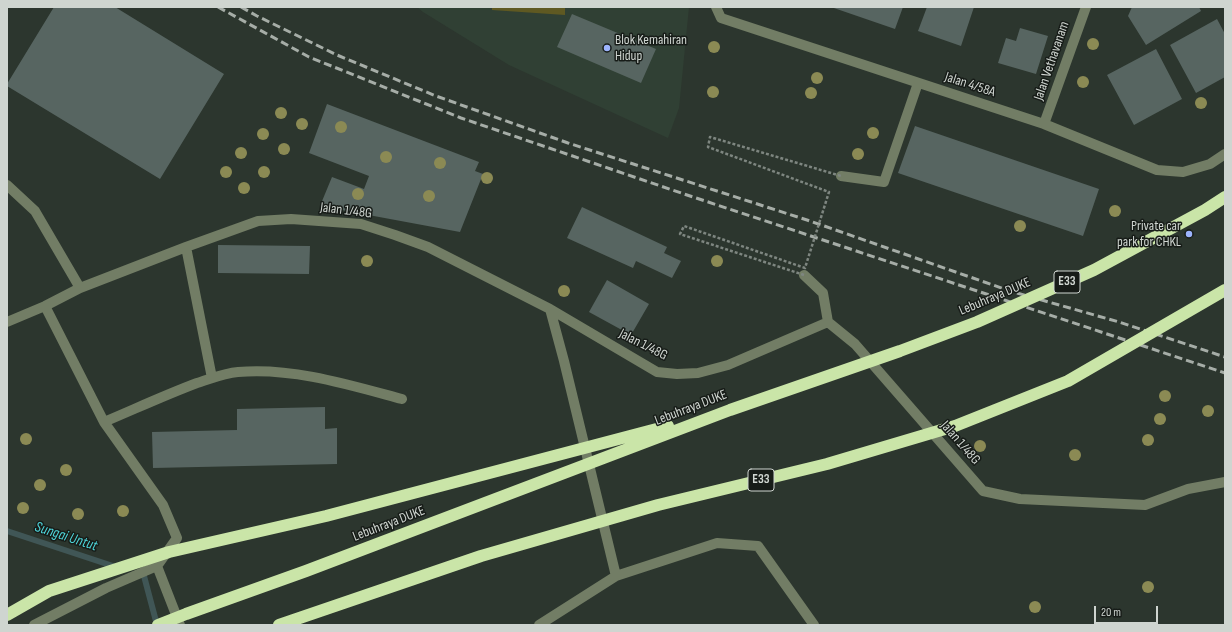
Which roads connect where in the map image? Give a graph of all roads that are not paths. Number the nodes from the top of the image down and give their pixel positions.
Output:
1 (716, 7) edge
2 (1086, 7) edge
3 (918, 83) junction
4 (1044, 124) junction
5 (1225, 154) edge
6 (1210, 164) junction
7 (1225, 164) edge
8 (841, 176) road end
9 (7, 185) edge
10 (1225, 197) edge
11 (186, 247) junction
12 (804, 275) road end
13 (80, 288) junction
14 (1225, 290) edge
15 (45, 306) junction
16 (550, 309) junction
17 (7, 322) edge
18 (828, 322) junction
19 (212, 378) junction
20 (402, 399) dead end
21 (730, 410) junction
22 (104, 422) junction
23 (1225, 482) edge
24 (157, 566) junction
25 (616, 576) junction
26 (7, 615) edge
27 (34, 625) edge
28 (158, 625) edge
29 (180, 625) edge
30 (279, 625) edge
31 (539, 625) edge
32 (814, 625) edge

1 - 3 street, Jalan 4/58A
2 - 4 street, Jalan Vethavanam
3 - 4 street, Jalan 4/58A
3 - 8 street
4 - 6 street, Jalan 4/58A
5 - 6 street
6 - 7 street
9 - 13 street
10 - 21 highway, Lebuhraya DUKE / E33, bridge
11 - 13 street, Jalan 1/48G
11 - 16 street, Jalan 1/48G
11 - 19 street
12 - 18 street
13 - 15 street, Jalan 1/48G
14 - 30 highway, E33, bridge
15 - 17 street, Jalan 1/48G
15 - 22 street
16 - 18 street, Jalan 1/48G
16 - 25 street
18 - 23 street, Jalan 1/48G
19 - 20 street
19 - 22 street
21 - 26 highway, bridge
21 - 28 highway, Lebuhraya DUKE / E33, bridge
22 - 24 street
24 - 27 street
24 - 29 street
25 - 31 street
25 - 32 street

